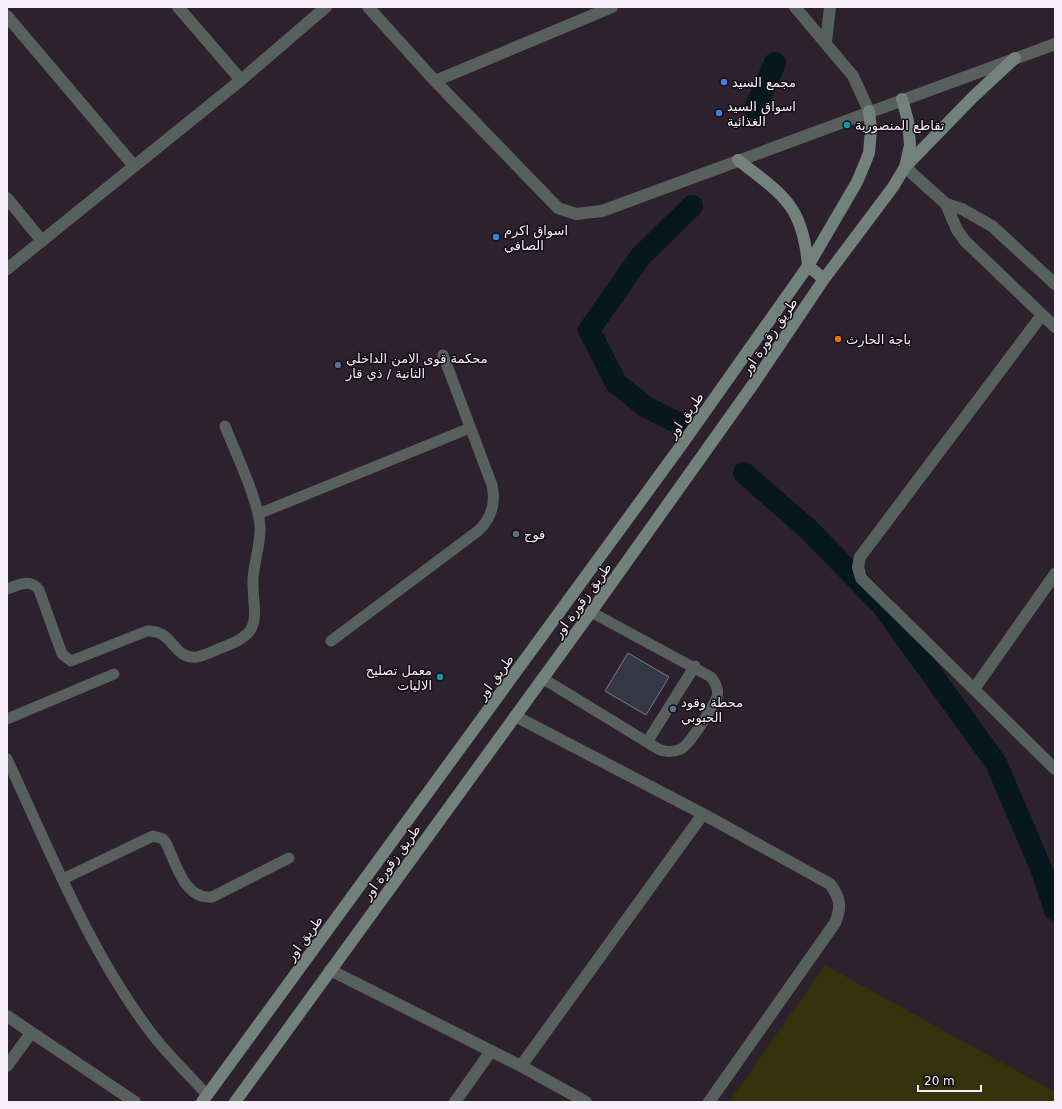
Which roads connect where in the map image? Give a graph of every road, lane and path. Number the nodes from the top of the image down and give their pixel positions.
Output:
1 (178, 7) edge
2 (326, 7) edge
3 (612, 7) edge
4 (795, 7) edge
5 (830, 7) edge
6 (375, 9) edge
7 (7, 16) edge
8 (826, 42) junction
9 (1053, 47) edge
10 (1014, 58) junction
11 (241, 80) junction
12 (435, 81) junction
13 (902, 99) junction
14 (869, 112) junction
15 (738, 160) junction
16 (134, 166) junction
17 (905, 167) junction
18 (7, 198) edge
19 (946, 204) junction
20 (42, 241) junction
21 (808, 266) junction
22 (7, 269) edge
23 (824, 279) junction
24 (1055, 284) edge
25 (1042, 315) junction
26 (1055, 327) edge
27 (443, 355) dead end
28 (225, 426) dead end
29 (470, 428) junction
30 (258, 514) junction
31 (1055, 574) edge
32 (7, 589) edge
33 (591, 612) junction
34 (331, 642) dead end
35 (694, 666) junction
36 (114, 674) dead end
37 (542, 678) junction
38 (974, 689) junction
39 (515, 716) junction
40 (7, 719) edge
41 (647, 742) junction
42 (7, 759) edge
43 (1055, 769) edge
44 (703, 814) junction
45 (289, 858) dead end
46 (63, 879) junction
47 (330, 970) junction
48 (7, 1016) edge
49 (31, 1033) junction
50 (492, 1051) junction
51 (7, 1066) edge
52 (521, 1066) junction
53 (204, 1098) edge
54 (135, 1102) edge
55 (235, 1102) edge
56 (455, 1102) edge
57 (586, 1102) edge
58 (709, 1102) edge

1 - 11 street
2 - 11 street
3 - 12 street
4 - 8 street
5 - 8 street
6 - 12 street
7 - 16 street
8 - 14 street
9 - 10 street
10 - 13 street
10 - 17 main road
11 - 16 street
12 - 15 street
13 - 14 street
13 - 17 main road, طريق زقورة اور
14 - 15 street
14 - 21 main road, طريق اور
15 - 21 main road
16 - 20 street
17 - 19 street
17 - 23 main road, طريق زقورة اور
18 - 20 street
19 - 24 street
19 - 25 street
20 - 22 street
21 - 23 main road
21 - 53 main road, طريق اور
23 - 33 main road, طريق زقورة اور
25 - 26 street
25 - 38 street
27 - 29 lane
28 - 30 lane
29 - 30 lane
29 - 34 lane
30 - 32 lane
31 - 38 street
33 - 35 lane
33 - 37 main road, طريق زقورة اور
35 - 41 lane
35 - 41 lane
36 - 40 lane
37 - 39 main road, طريق زقورة اور
37 - 41 lane
38 - 43 street
39 - 44 street
39 - 47 main road, طريق زقورة اور
42 - 46 lane
44 - 52 street
44 - 58 street
45 - 46 lane
46 - 53 lane
47 - 50 street
47 - 55 main road, طريق زقورة اور
48 - 49 street
49 - 51 street
49 - 54 street
50 - 52 street
50 - 56 street
52 - 57 street

